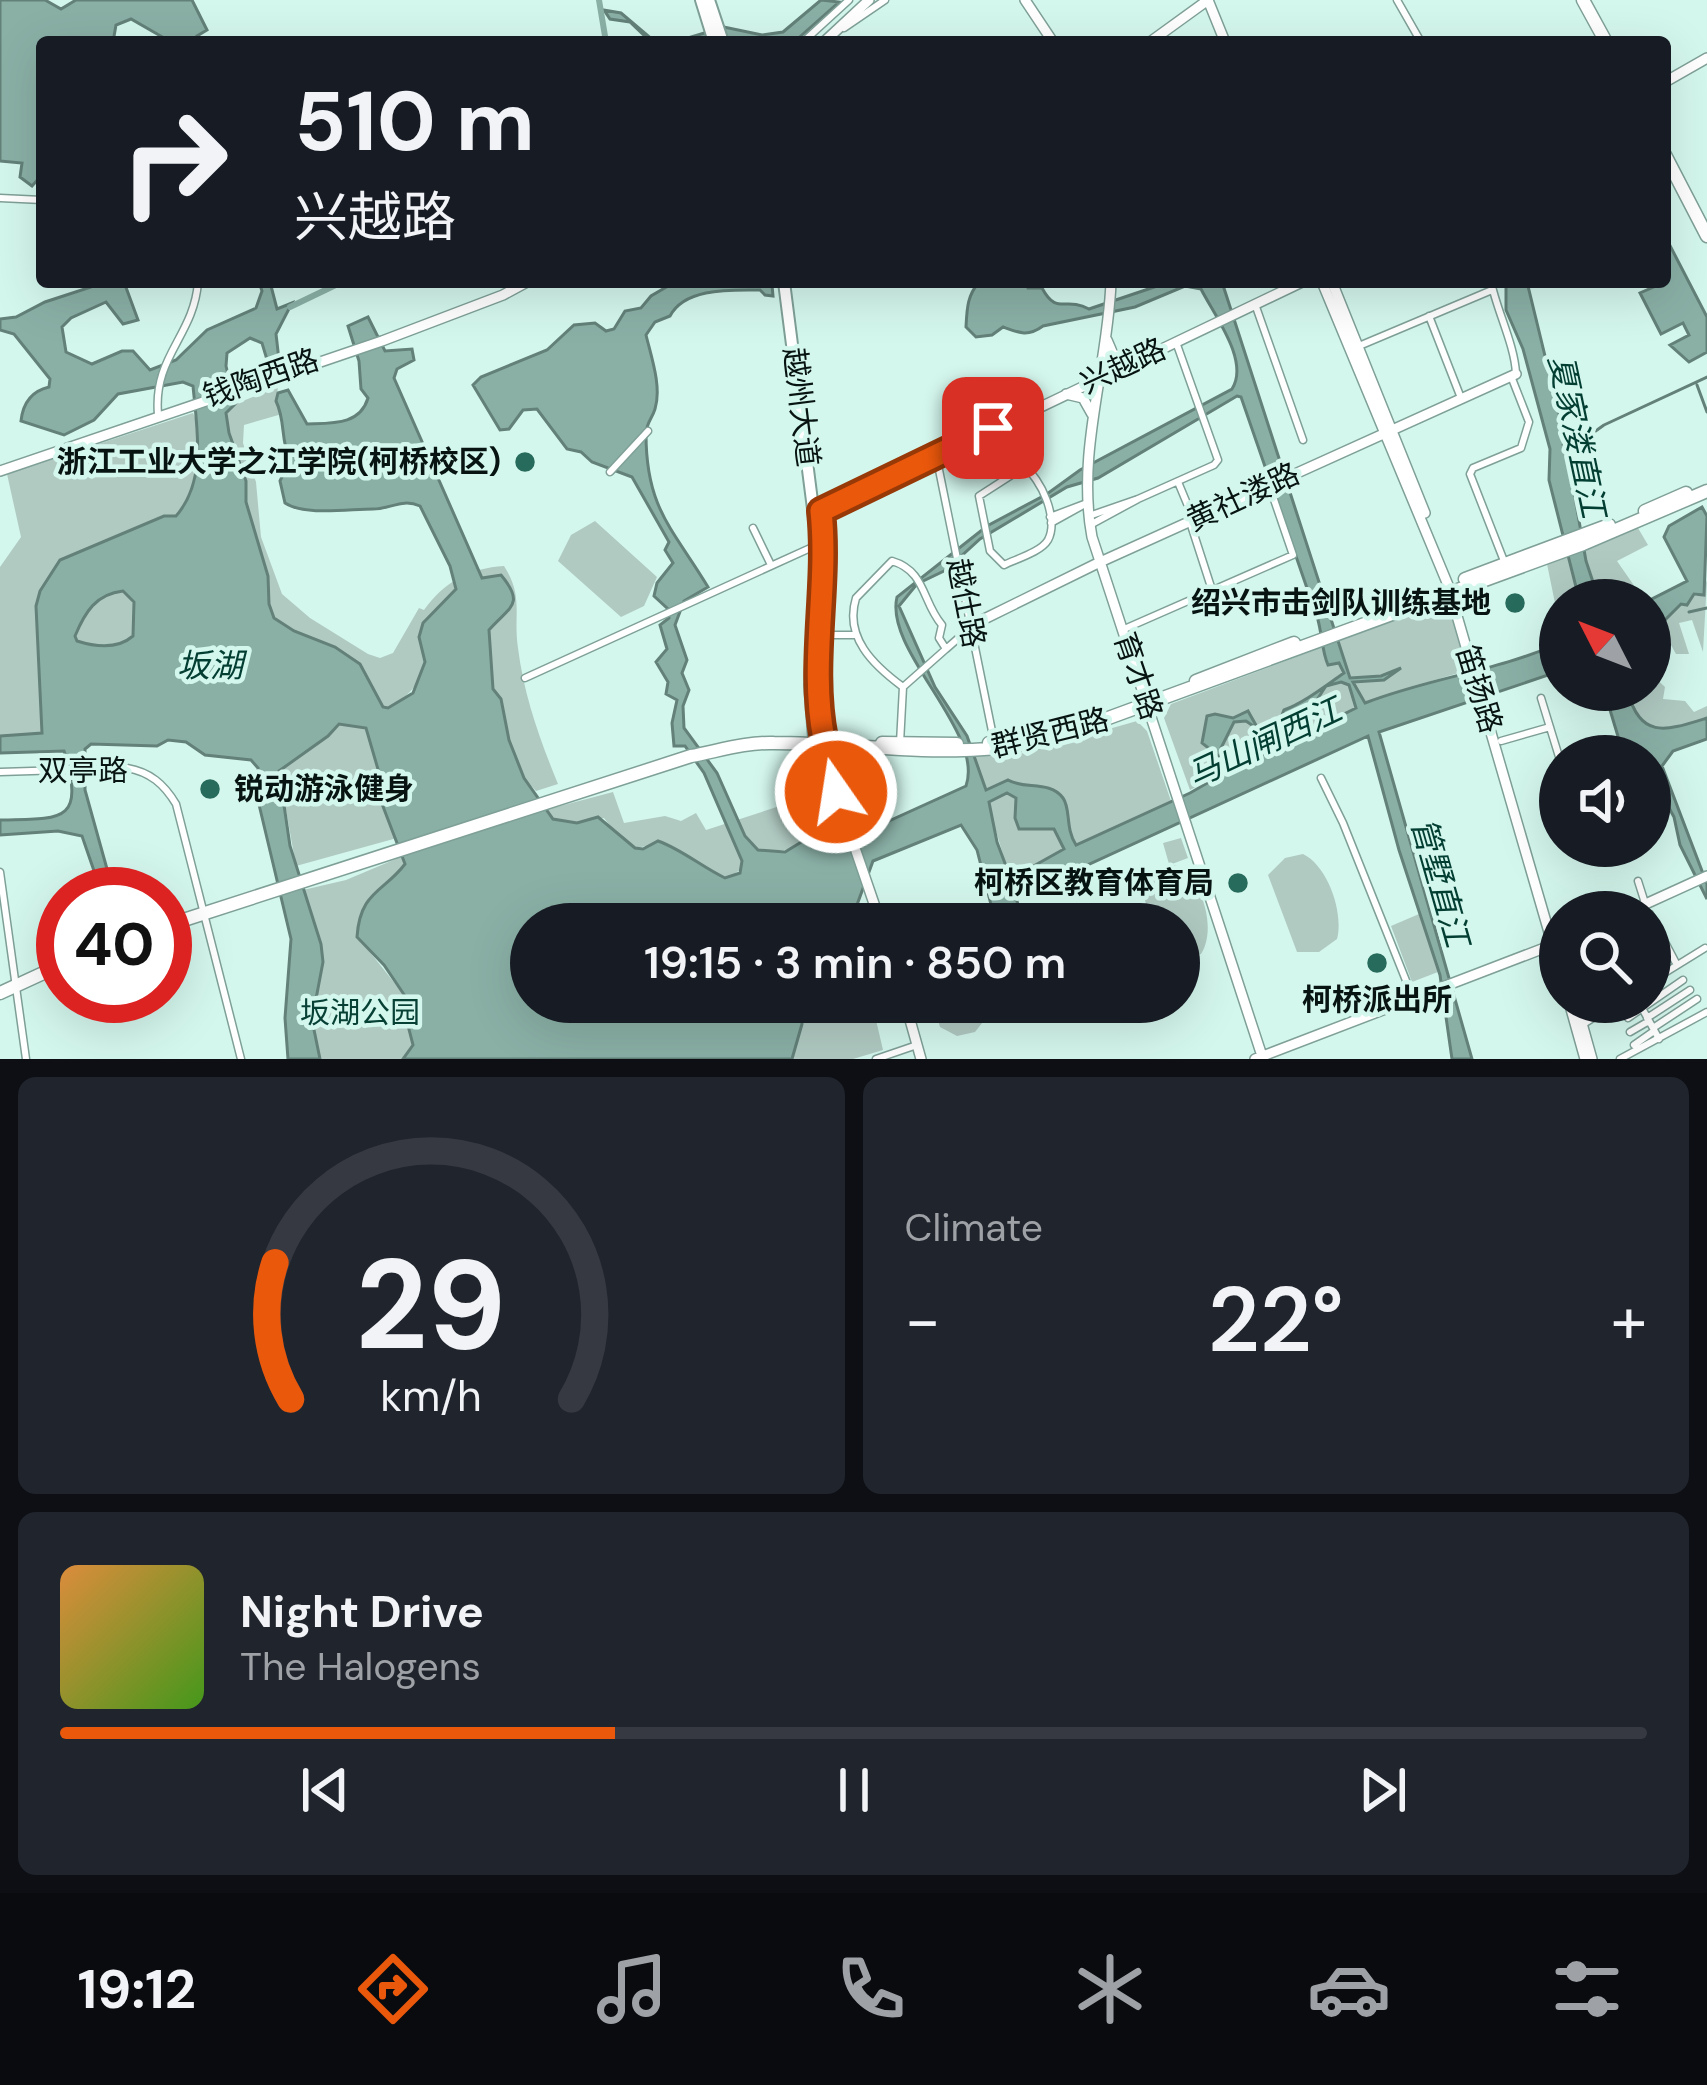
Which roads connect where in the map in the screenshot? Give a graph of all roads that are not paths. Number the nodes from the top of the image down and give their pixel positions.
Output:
1 (705, 0) edge
2 (849, 0) edge
3 (865, 0) edge
4 (885, 0) edge
5 (1025, 0) edge
6 (1209, 0) edge
7 (1397, 0) edge
8 (1587, 0) edge
9 (717, 36) edge
10 (810, 36) edge
11 (827, 36) edge
12 (829, 36) edge
13 (1049, 36) edge
14 (1159, 36) edge
15 (1225, 36) edge
16 (1418, 36) edge
17 (1606, 36) edge
18 (1707, 58) edge
19 (1671, 79) edge
20 (1673, 165) edge
21 (0, 199) edge
22 (36, 200) edge
23 (1707, 222) edge
24 (1707, 236) edge
25 (197, 288) edge
26 (514, 288) edge
27 (788, 288) edge
28 (1112, 288) edge
29 (1289, 288) edge
30 (1325, 288) edge
31 (1334, 288) edge
32 (1488, 288) edge
33 (1493, 288) edge
34 (1255, 304) junction
35 (1429, 316) junction
36 (1105, 334) junction
37 (1176, 341) junction
38 (1354, 349) junction
39 (1138, 360) junction
40 (1513, 375) junction
41 (1097, 379) junction
42 (1066, 394) junction
43 (1461, 398) junction
44 (180, 409) junction
45 (158, 414) junction
46 (1093, 417) junction
47 (993, 428) junction
48 (1388, 430) junction
49 (648, 431) dead end
50 (1303, 440) dead end
51 (936, 455) junction
52 (0, 469) edge
53 (1015, 471) junction
54 (610, 472) dead end
55 (1178, 482) junction
56 (1270, 485) junction
57 (1707, 487) edge
58 (1088, 503) junction
59 (818, 513) junction
60 (1051, 520) junction
61 (1089, 520) junction
62 (1192, 521) junction
63 (754, 528) dead end
64 (817, 545) junction
65 (1564, 547) junction
66 (1098, 563) junction
67 (1506, 564) junction
68 (771, 565) junction
69 (1452, 588) junction
70 (1212, 590) junction
71 (972, 625) junction
72 (1122, 630) junction
73 (820, 634) junction
74 (854, 635) junction
75 (946, 649) junction
76 (525, 678) dead end
77 (903, 687) junction
78 (1147, 702) junction
79 (1488, 704) junction
80 (1545, 711) edge
81 (1549, 725) junction
82 (1552, 735) edge
83 (1501, 740) junction
84 (819, 741) junction
85 (900, 743) junction
86 (994, 747) junction
87 (967, 748) junction
88 (0, 772) edge
89 (1321, 778) dead end
90 (0, 872) edge
91 (1707, 876) edge
92 (1638, 881) dead end
93 (1543, 891) edge
94 (1543, 891) edge
95 (1641, 891) edge
96 (1671, 897) edge
97 (874, 903) edge
98 (202, 912) junction
99 (192, 916) edge
100 (1705, 948) edge
101 (1539, 951) edge
102 (1671, 954) edge
103 (1677, 965) junction
104 (1671, 969) edge
105 (36, 973) edge
106 (1683, 980) dead end
107 (15, 982) junction
108 (1671, 988) edge
109 (0, 990) edge
110 (1690, 990) dead end
111 (1413, 998) junction
112 (1697, 999) dead end
113 (1707, 1012) edge
114 (910, 1023) edge
115 (1578, 1023) edge
116 (1585, 1023) edge
117 (1650, 1023) edge
118 (1582, 1025) joint
119 (1653, 1028) junction
120 (1630, 1033) dead end
121 (916, 1045) junction
122 (1634, 1045) dead end
123 (1260, 1058) edge
124 (26, 1059) edge
125 (241, 1059) edge
126 (876, 1059) edge
127 (920, 1059) edge
128 (1589, 1059) edge
129 (1620, 1059) edge

1 - 9 main road
2 - 10 street
3 - 11 street
4 - 12 street
5 - 13 street
6 - 14 street
6 - 15 street
7 - 16 street
8 - 17 main road
18 - 19 street
20 - 23 main road
20 - 24 main road
21 - 22 street
25 - 45 street
26 - 44 street, 钱陶西路
27 - 59 main road, 越州大道
28 - 36 street, 育才路
29 - 34 street, 兴越路
30 - 38 street, 笛扬路
31 - 38 street, 笛扬路
32 - 35 street
33 - 40 street
34 - 37 street, 兴越路
34 - 50 street
35 - 38 street
35 - 43 street
36 - 39 street
36 - 41 street, 育才路
37 - 39 street, 兴越路
37 - 55 street
38 - 48 street, 笛扬路
39 - 41 street, 兴越路
40 - 43 street, 黄社溇路
40 - 67 street
41 - 42 street, 兴越路
41 - 46 street, 育才路
42 - 46 street
42 - 47 street, 兴越路
43 - 48 street, 黄社溇路
44 - 45 street, 钱陶西路
44 - 52 street, 钱陶西路
45 - 52 street, 钱陶西路
46 - 58 street, 育才路
47 - 51 street, 兴越路
47 - 53 street
48 - 56 street, 黄社溇路
48 - 69 street, 笛扬路
49 - 54 street
51 - 59 street, 兴越路
51 - 71 street, 越仕路
53 - 60 street
53 - 60 street
55 - 61 street
55 - 62 street
56 - 62 street, 黄社溇路
56 - 70 street
57 - 65 main road, 群贤西路
58 - 60 street
58 - 61 street, 育才路
59 - 64 main road, 越州大道
59 - 73 main road, 越州大道
61 - 66 street, 育才路
62 - 66 street, 黄社溇路
62 - 70 street
63 - 68 street
64 - 68 street
64 - 84 main road, 越州大道
65 - 67 main road, 群贤西路
65 - 69 main road, 群贤西路
66 - 71 street, 黄社溇路
66 - 72 street, 育才路
67 - 69 main road, 群贤西路
68 - 76 street
69 - 78 main road, 群贤西路
69 - 79 street, 笛扬路
70 - 72 street
71 - 75 street
71 - 86 street, 越仕路
72 - 78 street, 育才路
73 - 74 street
73 - 84 main road, 越州大道
74 - 75 street
74 - 77 street
75 - 77 street
77 - 85 street
78 - 86 main road, 群贤西路
78 - 123 street, 育才路
79 - 83 street, 笛扬路
79 - 93 street, 笛扬路
80 - 81 street
81 - 82 street
81 - 83 street
83 - 94 street, 笛扬路
84 - 85 main road, 群贤西路
84 - 87 main road, 群贤西路
84 - 97 street, 越州大道
84 - 98 main road, 群贤西路
85 - 87 main road, 群贤西路
86 - 87 main road, 群贤西路
88 - 98 street, 双亭路
89 - 111 street
90 - 107 street
91 - 96 street
92 - 95 street
98 - 99 main road, 群贤西路
98 - 125 street, 双亭路
100 - 103 street
101 - 111 street
102 - 103 street
103 - 104 street
105 - 107 main road
106 - 108 street
107 - 109 main road
107 - 124 street
110 - 119 street
111 - 123 street
112 - 119 street
113 - 119 street
114 - 121 street
115 - 128 street
116 - 118 street
117 - 119 street
118 - 128 street
119 - 120 street
119 - 122 street
119 - 129 street
121 - 126 street
121 - 127 street

